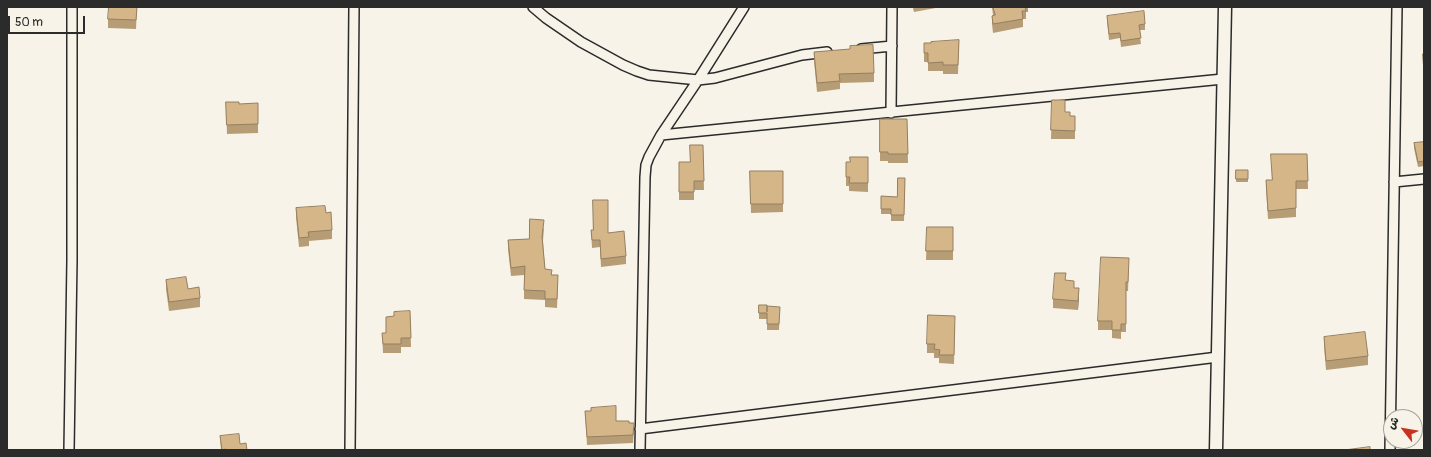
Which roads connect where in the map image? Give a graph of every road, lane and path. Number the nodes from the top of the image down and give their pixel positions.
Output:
1 (72, 7) edge
2 (354, 7) edge
3 (533, 7) edge
4 (744, 7) edge
5 (892, 7) edge
6 (1225, 7) edge
7 (1397, 7) edge
8 (892, 46) junction
9 (837, 50) edge
10 (851, 50) edge
11 (1223, 79) junction
12 (698, 80) junction
13 (891, 113) junction
14 (662, 135) junction
15 (1424, 179) edge
16 (1394, 182) junction
17 (1218, 357) junction
18 (640, 429) junction
19 (69, 450) edge
20 (350, 450) edge
21 (640, 450) edge
22 (1216, 450) edge
23 (1390, 450) edge

1 - 19 street
2 - 20 street
3 - 12 street
4 - 12 street
5 - 8 street
6 - 11 street
7 - 16 street
8 - 10 street
8 - 13 street
9 - 12 street
11 - 13 street
11 - 17 street
12 - 14 street
13 - 14 street
14 - 18 street
15 - 16 street
16 - 23 street
17 - 18 street
17 - 22 street
18 - 21 street

